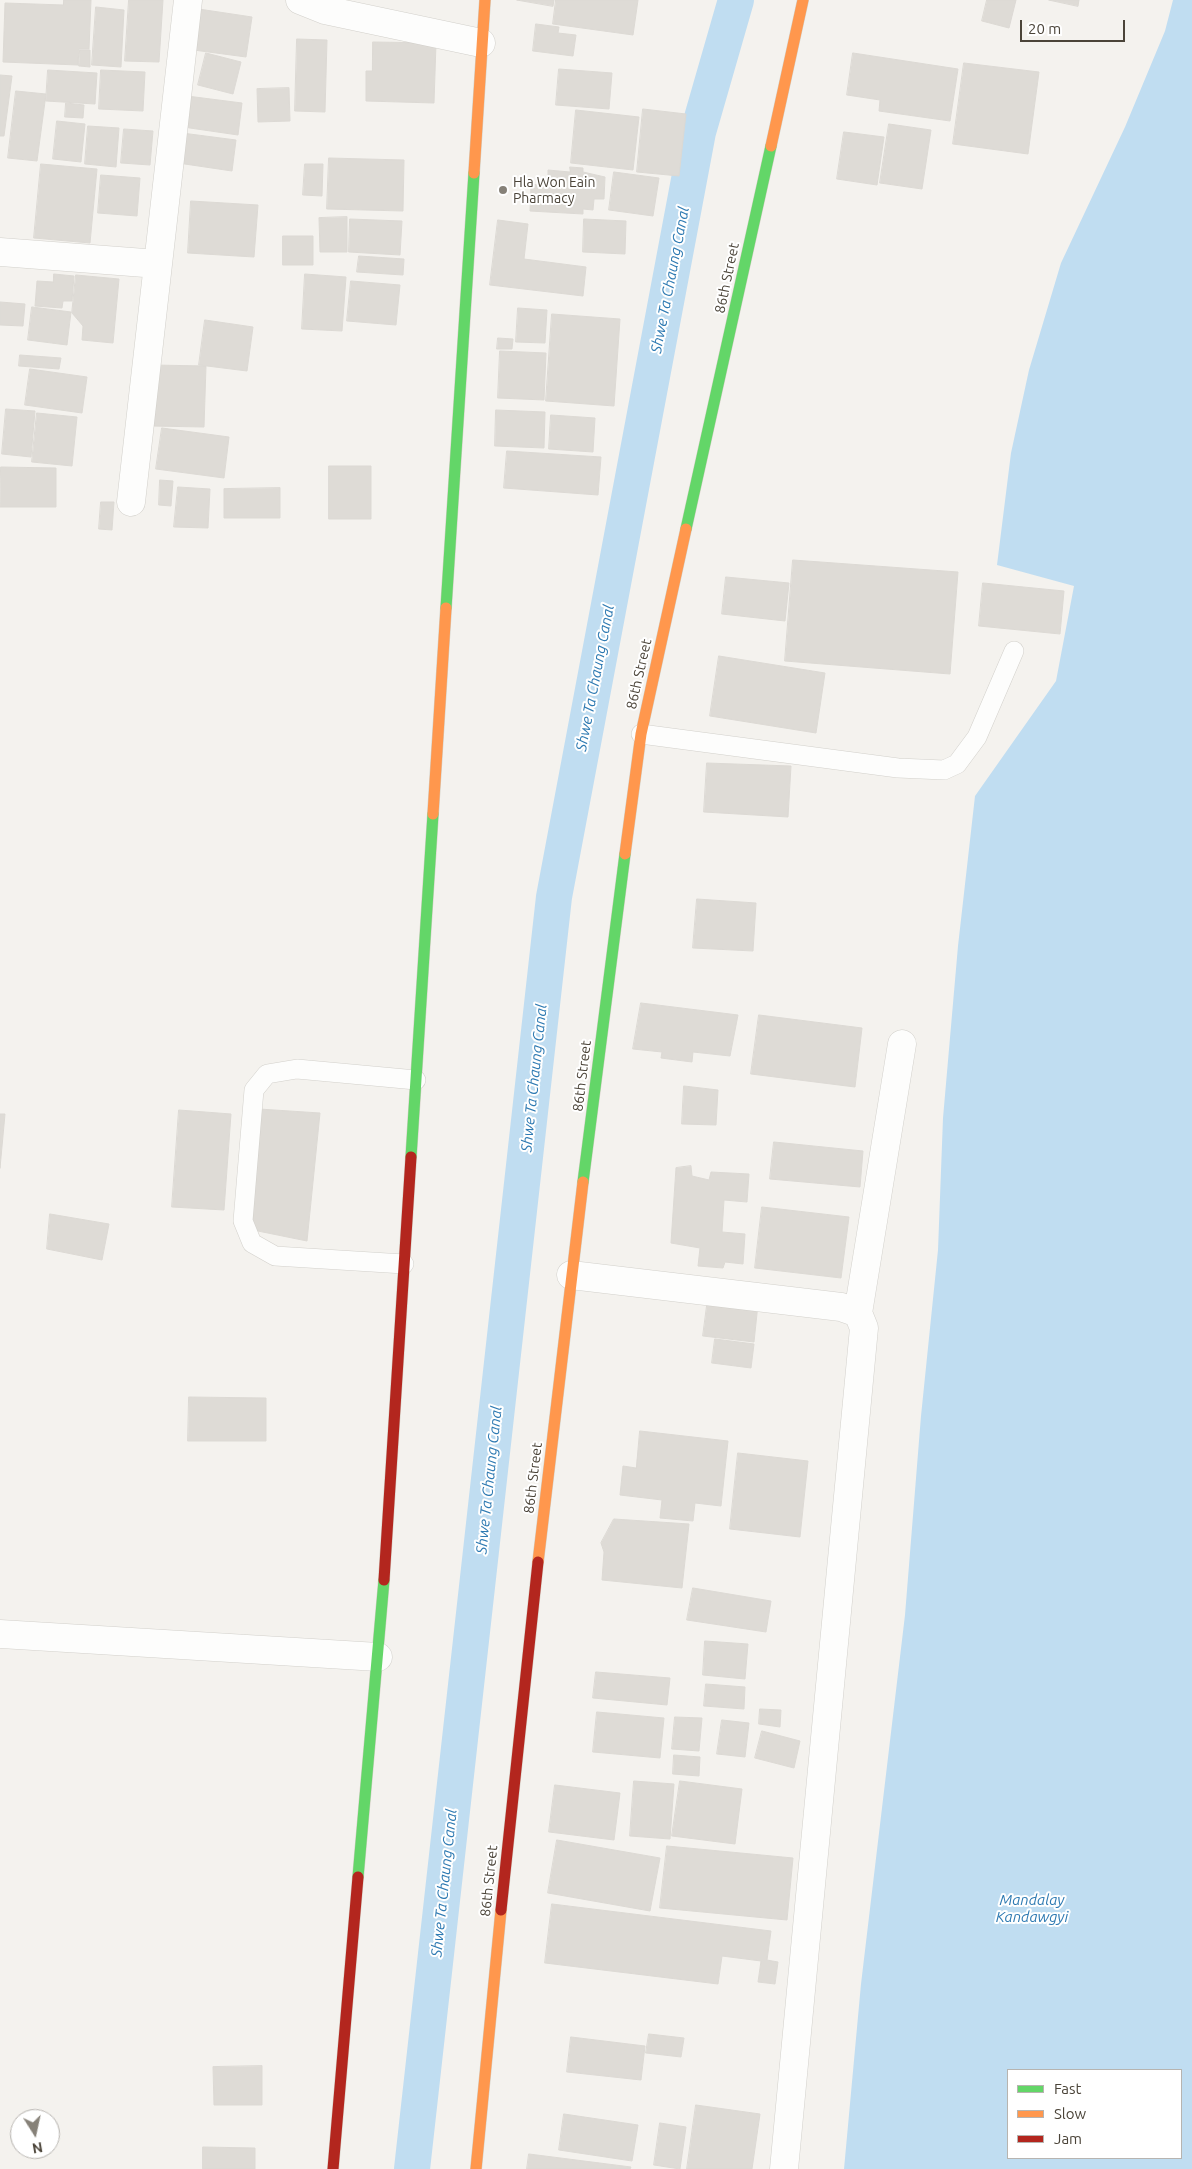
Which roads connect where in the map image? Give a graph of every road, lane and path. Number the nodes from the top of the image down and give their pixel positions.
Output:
1 (188, 0) edge
2 (300, 0) edge
3 (485, 0) edge
4 (803, 0) edge
5 (481, 43) junction
6 (0, 252) edge
7 (158, 264) junction
8 (131, 502) dead end
9 (1014, 651) dead end
10 (641, 734) junction
11 (902, 1044) dead end
12 (416, 1080) junction
13 (404, 1264) junction
14 (572, 1275) junction
15 (858, 1313) junction
16 (0, 1634) edge
17 (378, 1656) junction
18 (333, 2169) edge
19 (476, 2169) edge
20 (784, 2169) edge

1 - 7 street
2 - 5 street
3 - 5 main road
4 - 10 main road, 86th Street
5 - 12 main road
6 - 7 street
7 - 8 street
9 - 10 lane
10 - 14 main road, 86th Street
11 - 15 street
12 - 13 main road
12 - 13 lane
13 - 17 main road
14 - 15 street
14 - 19 main road, 86th Street
15 - 20 street
16 - 17 street
17 - 18 main road

